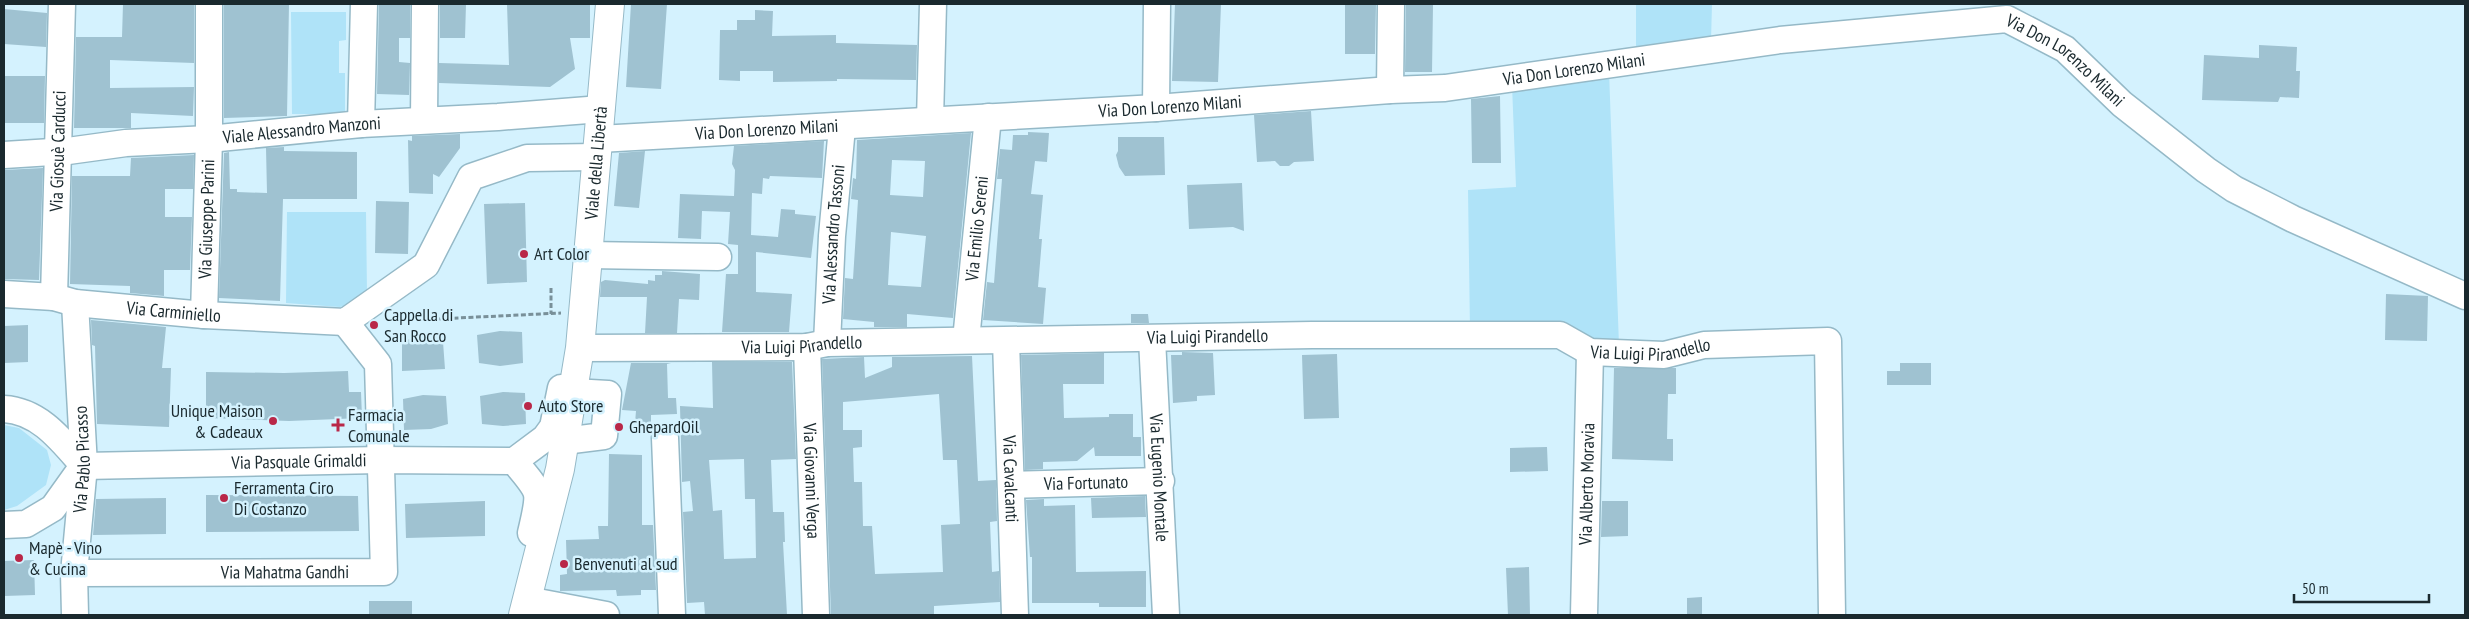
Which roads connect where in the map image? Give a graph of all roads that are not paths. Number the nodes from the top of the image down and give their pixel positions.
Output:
1 (62, 4) edge
2 (209, 4) edge
3 (364, 4) edge
4 (425, 4) edge
5 (610, 4) edge
6 (933, 4) edge
7 (1157, 4) edge
8 (1391, 4) edge
9 (1390, 90) junction
10 (1156, 108) junction
11 (601, 109) junction
12 (988, 117) junction
13 (424, 120) junction
14 (930, 120) junction
15 (361, 124) junction
16 (842, 127) junction
17 (209, 139) junction
18 (597, 148) junction
19 (58, 151) junction
20 (4, 155) edge
21 (587, 255) junction
22 (718, 257) dead end
23 (4, 294) edge
24 (2465, 296) edge
25 (64, 300) junction
26 (204, 315) junction
27 (345, 322) junction
28 (1152, 339) junction
29 (966, 340) junction
30 (1006, 341) junction
31 (817, 345) junction
32 (580, 351) junction
33 (1590, 352) junction
34 (573, 392) junction
35 (4, 409) edge
36 (665, 438) dead end
37 (564, 442) junction
38 (380, 460) junction
39 (514, 460) junction
40 (84, 466) junction
41 (1161, 481) junction
42 (1010, 485) junction
43 (4, 525) edge
44 (74, 573) junction
45 (533, 574) junction
46 (525, 608) edge
47 (75, 615) edge
48 (606, 615) edge
49 (672, 615) edge
50 (816, 615) edge
51 (1014, 615) edge
52 (1166, 615) edge
53 (1584, 615) edge
54 (1832, 615) edge

1 - 19 street, Via Giosuè Carducci
2 - 17 street, Via Giuseppe Parini
3 - 15 street
4 - 13 street
5 - 11 main road, Viale della Libertà
6 - 14 street
7 - 10 street
8 - 9 street
9 - 10 street, Via Don Lorenzo Milani
9 - 24 street, Via Don Lorenzo Milani
10 - 12 street, Via Don Lorenzo Milani
11 - 13 street, Viale Alessandro Manzoni
11 - 18 main road, Viale della Libertà
12 - 14 street, Via Don Lorenzo Milani
12 - 29 street, Via Emilio Sereni
13 - 15 street, Viale Alessandro Manzoni
14 - 16 street, Via Don Lorenzo Milani
15 - 17 street, Viale Alessandro Manzoni
16 - 18 street, Via Don Lorenzo Milani
16 - 31 street, Via Alessandro Tassoni
17 - 19 street, Viale Alessandro Manzoni
17 - 26 street, Via Giuseppe Parini
18 - 21 main road, Viale della Libertà
18 - 27 street
19 - 20 street, Viale Alessandro Manzoni
19 - 25 street, Via Giosuè Carducci
21 - 22 street
21 - 32 main road, Viale della Libertà
23 - 25 street, Via Carminiello
25 - 26 street, Via Carminiello
25 - 40 street, Via Pablo Picasso
26 - 27 street, Via Carminiello
27 - 38 street
28 - 30 street, Via Luigi Pirandello
28 - 33 street, Via Luigi Pirandello
28 - 41 street, Via Eugenio Montale
29 - 30 street, Via Luigi Pirandello
29 - 31 street, Via Luigi Pirandello
30 - 42 street, Via Cavalcanti
31 - 32 street, Via Luigi Pirandello
31 - 50 street, Via Giovanni Verga
32 - 34 main road, Viale della Libertà
32 - 39 street
33 - 53 street, Via Alberto Moravia
33 - 54 street, Via Luigi Pirandello
34 - 37 main road, Viale della Libertà
34 - 37 street
35 - 40 street
36 - 49 street
37 - 45 main road, Viale della Libertà
38 - 39 street, Via Pasquale Grimaldi
38 - 40 street, Via Pasquale Grimaldi
38 - 44 street, Via Mahatma Gandhi
39 - 45 street
40 - 43 street
40 - 44 street, Via Pablo Picasso
41 - 42 street, Via Fortunato
41 - 52 street, Via Eugenio Montale
42 - 51 street, Via Cavalcanti
44 - 47 street, Via Pablo Picasso
45 - 46 main road, Viale della Libertà
46 - 48 street

